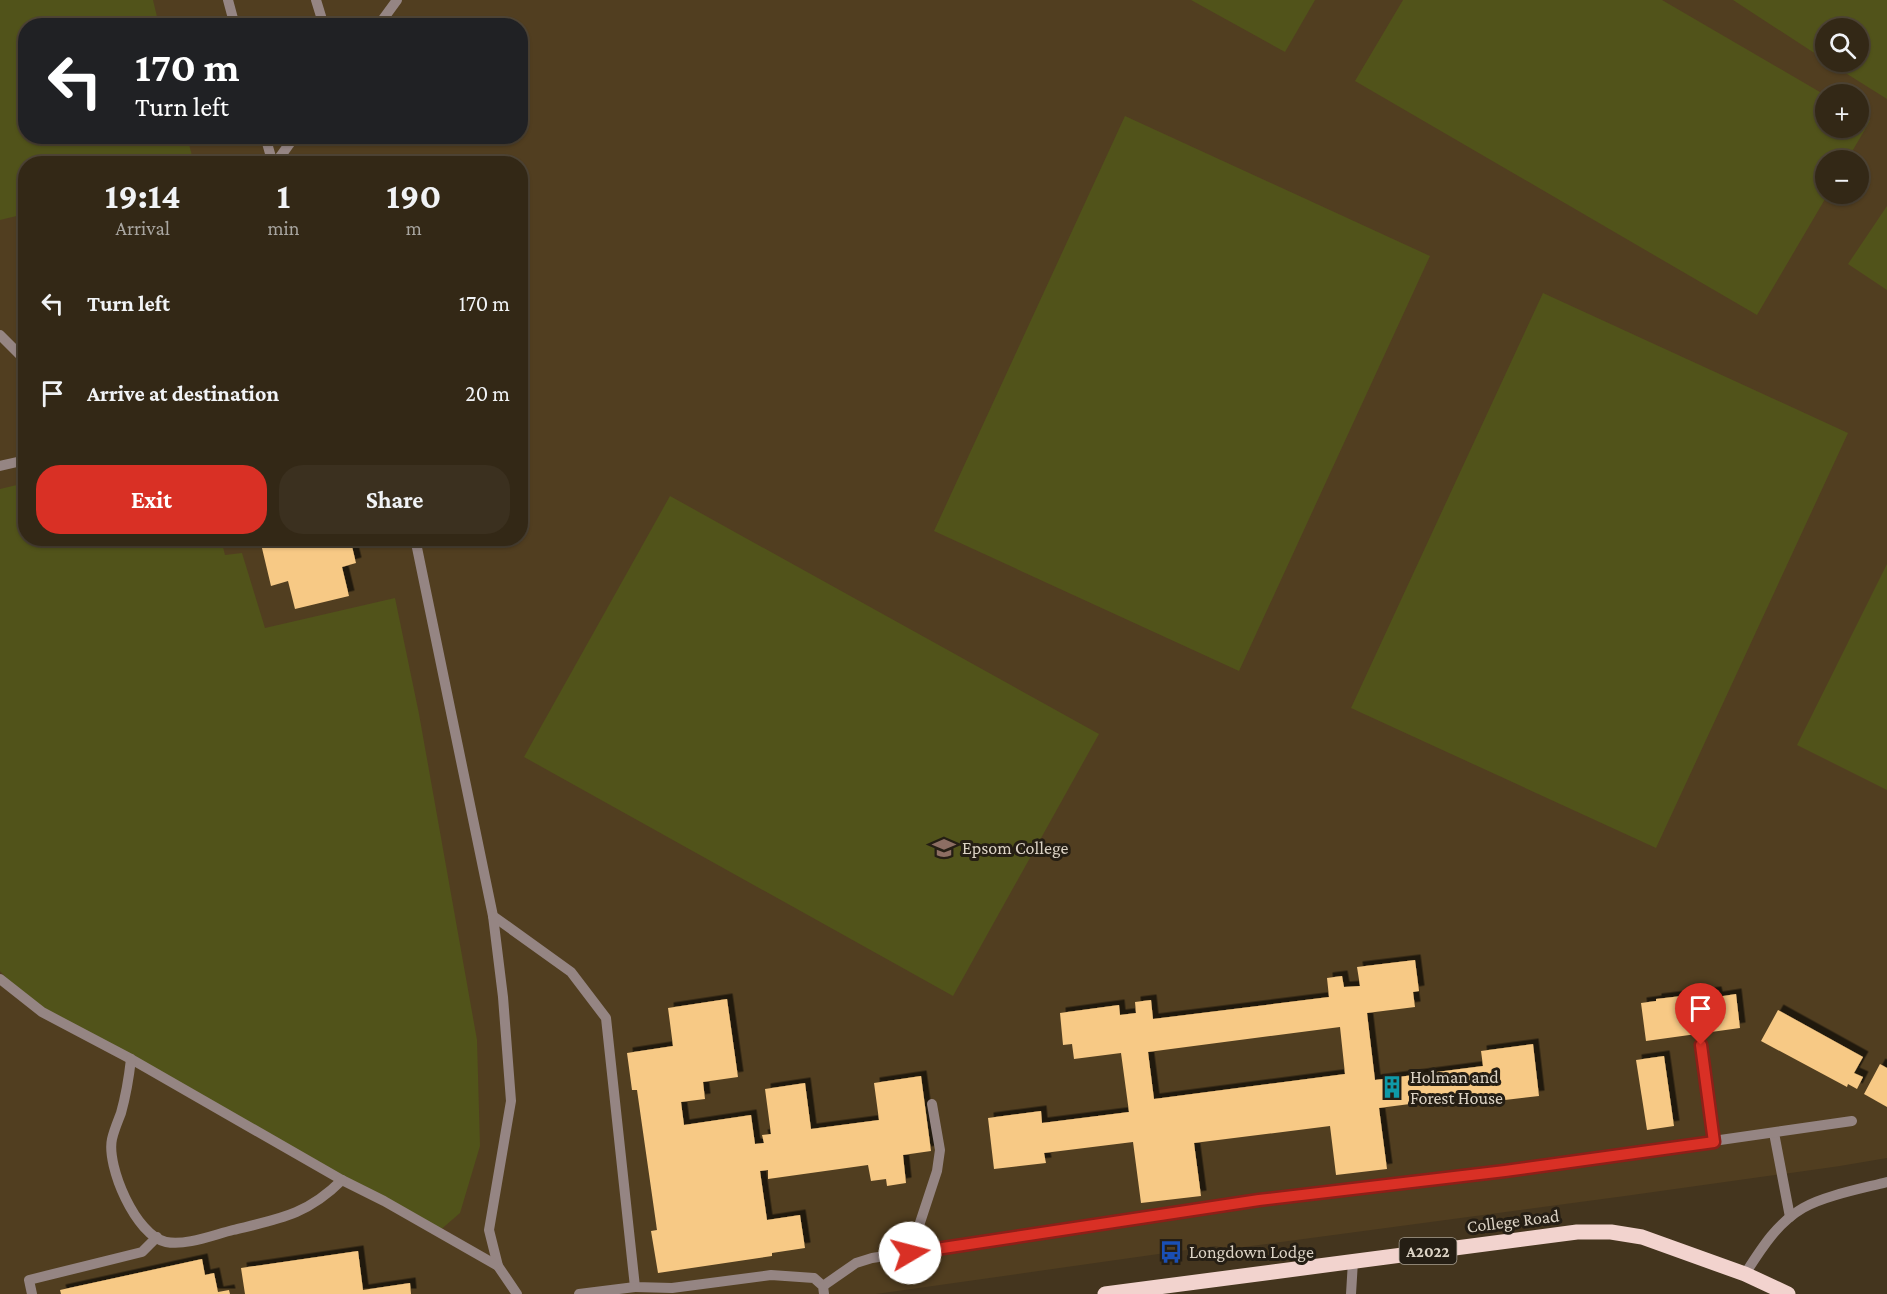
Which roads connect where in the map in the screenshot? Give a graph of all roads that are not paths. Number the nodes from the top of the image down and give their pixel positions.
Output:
1 (228, 0) edge
2 (316, 0) edge
3 (397, 0) edge
4 (233, 18) edge
5 (322, 18) edge
6 (384, 18) edge
7 (0, 335) edge
8 (18, 353) edge
9 (18, 462) edge
10 (0, 466) edge
11 (417, 546) edge
12 (493, 916) junction
13 (0, 979) edge
14 (1701, 1045) dead end
15 (131, 1059) junction
16 (932, 1104) dead end
17 (1852, 1121) dead end
18 (1773, 1133) junction
19 (1714, 1142) junction
20 (342, 1180) junction
21 (1887, 1182) edge
22 (1790, 1217) junction
23 (157, 1237) junction
24 (910, 1253) junction
25 (1353, 1261) junction
26 (498, 1266) junction
27 (1745, 1274) junction
28 (636, 1287) junction
29 (824, 1290) edge
30 (32, 1294) edge
31 (517, 1294) edge
32 (579, 1294) edge
33 (1106, 1294) edge
34 (1351, 1294) edge
35 (1788, 1294) edge

1 - 4 street
2 - 5 street
3 - 6 street
7 - 8 street
9 - 10 street
11 - 12 street
12 - 26 street
12 - 28 street
13 - 15 street
14 - 19 street
15 - 20 street
15 - 23 street
16 - 24 street
17 - 18 street
18 - 19 street
18 - 22 street
19 - 24 street
20 - 23 street
20 - 26 street
21 - 22 street
22 - 27 street
23 - 30 street
24 - 29 street
25 - 27 main road, College Road / A2022
25 - 33 main road, College Road / A2022
25 - 34 street
26 - 31 street
27 - 35 main road, A2022
28 - 29 street
28 - 32 street

